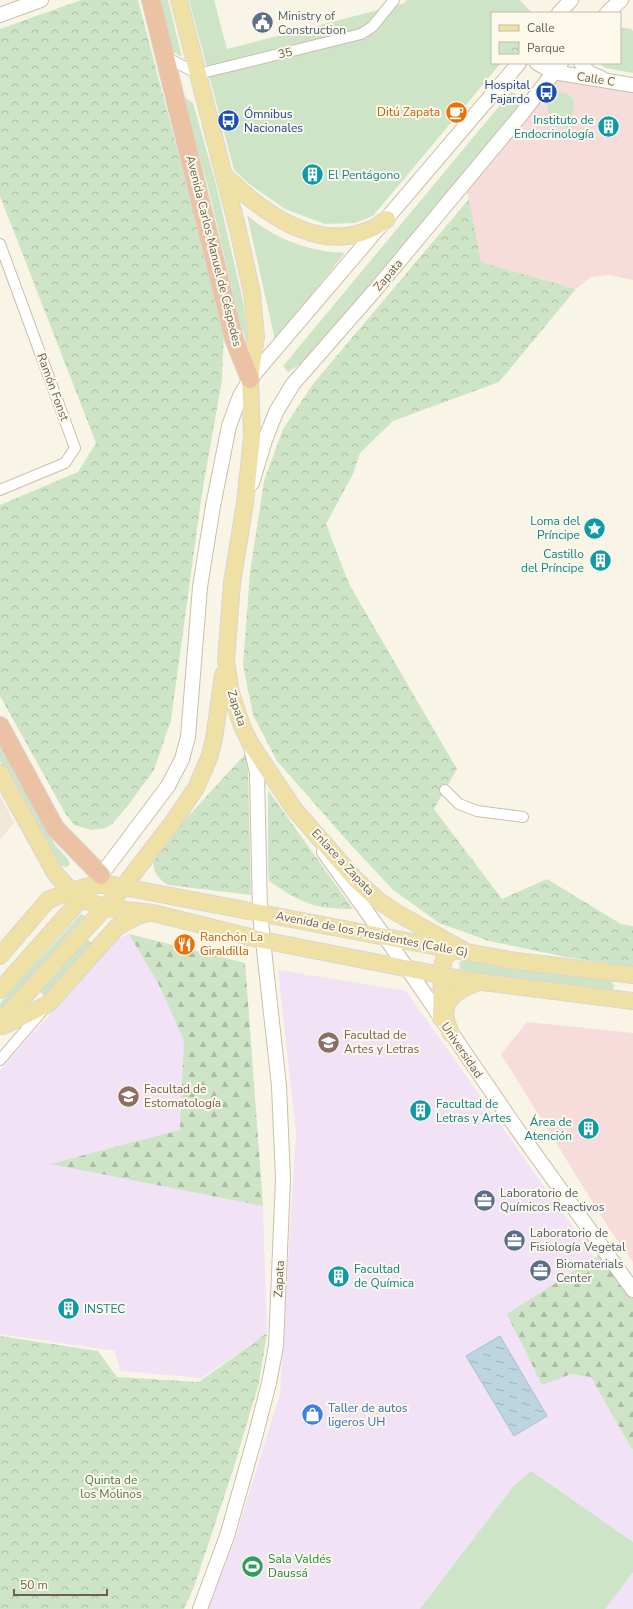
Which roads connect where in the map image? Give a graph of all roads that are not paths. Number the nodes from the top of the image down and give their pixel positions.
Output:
1 (41, 0) edge
2 (151, 0) edge
3 (179, 0) edge
4 (394, 0) edge
5 (571, 0) edge
6 (621, 0) edge
7 (560, 12) edge
8 (608, 12) edge
9 (0, 16) edge
10 (166, 57) junction
11 (518, 64) edge
12 (542, 64) edge
13 (583, 64) edge
14 (557, 67) edge
15 (198, 74) junction
16 (605, 80) junction
17 (633, 85) edge
18 (224, 176) junction
19 (386, 219) junction
20 (0, 244) edge
21 (250, 379) junction
22 (0, 490) edge
23 (245, 503) junction
24 (226, 660) junction
25 (0, 726) edge
26 (250, 743) junction
27 (0, 773) edge
28 (445, 790) dead end
29 (294, 809) junction
30 (523, 817) dead end
31 (48, 860) junction
32 (140, 865) junction
33 (110, 884) junction
34 (76, 894) junction
35 (48, 900) junction
36 (105, 908) junction
37 (153, 913) junction
38 (260, 913) junction
39 (383, 937) junction
40 (262, 940) junction
41 (459, 951) junction
42 (0, 954) edge
43 (407, 968) junction
44 (630, 975) edge
45 (442, 976) junction
46 (478, 982) junction
47 (0, 990) edge
48 (628, 1000) edge
49 (48, 1004) junction
50 (441, 1018) junction
51 (0, 1023) edge
52 (0, 1027) edge
53 (451, 1034) junction
54 (0, 1060) edge
55 (633, 1290) edge
56 (200, 1609) edge

1 - 9 main road
2 - 10 highway, Avenida Carlos Manuel de Céspedes
3 - 15 main road, Avenida Carlos Manuel de Céspedes
4 - 15 street, 35
5 - 7 main road
6 - 8 main road
10 - 15 street
10 - 21 highway, Avenida Carlos Manuel de Céspedes
11 - 19 main road
12 - 14 main road, Calle C
13 - 16 main road
14 - 16 main road, Calle C
14 - 23 main road, Zapata
15 - 18 main road, Avenida Carlos Manuel de Céspedes
16 - 17 main road, Calle C
18 - 19 main road
18 - 21 main road, Avenida Carlos Manuel de Céspedes
19 - 21 main road
20 - 22 street, Ramón Fonst
21 - 23 main road, Zapata
21 - 33 main road
23 - 24 main road, Zapata
24 - 26 main road, Zapata
24 - 32 main road
25 - 33 highway
26 - 29 main road, Enlace a Zapata
26 - 38 main road, Zapata
27 - 31 main road
28 - 30 street
29 - 39 main road, Universidad
29 - 41 main road, Enlace a Zapata
31 - 34 main road
31 - 35 main road
32 - 33 main road
32 - 33 main road
33 - 34 main road
33 - 36 main road
33 - 37 main road
33 - 38 main road, Avenida de los Presidentes (Calle G)
34 - 35 main road
34 - 36 main road
34 - 47 main road
35 - 42 main road
36 - 37 main road
36 - 51 main road
37 - 40 main road
37 - 49 main road
38 - 39 main road, Avenida de los Presidentes (Calle G)
38 - 40 main road, Zapata
39 - 41 main road, Avenida de los Presidentes (Calle G)
39 - 43 main road, Universidad
40 - 43 main road
40 - 56 main road, Zapata
41 - 44 main road, Avenida de los Presidentes (Calle G)
41 - 45 main road
43 - 45 main road
43 - 50 main road, Universidad
44 - 48 main road
45 - 46 main road
45 - 50 main road
46 - 48 main road
46 - 53 main road
49 - 52 main road
49 - 54 street
50 - 53 main road, Universidad
53 - 55 main road, Universidad

